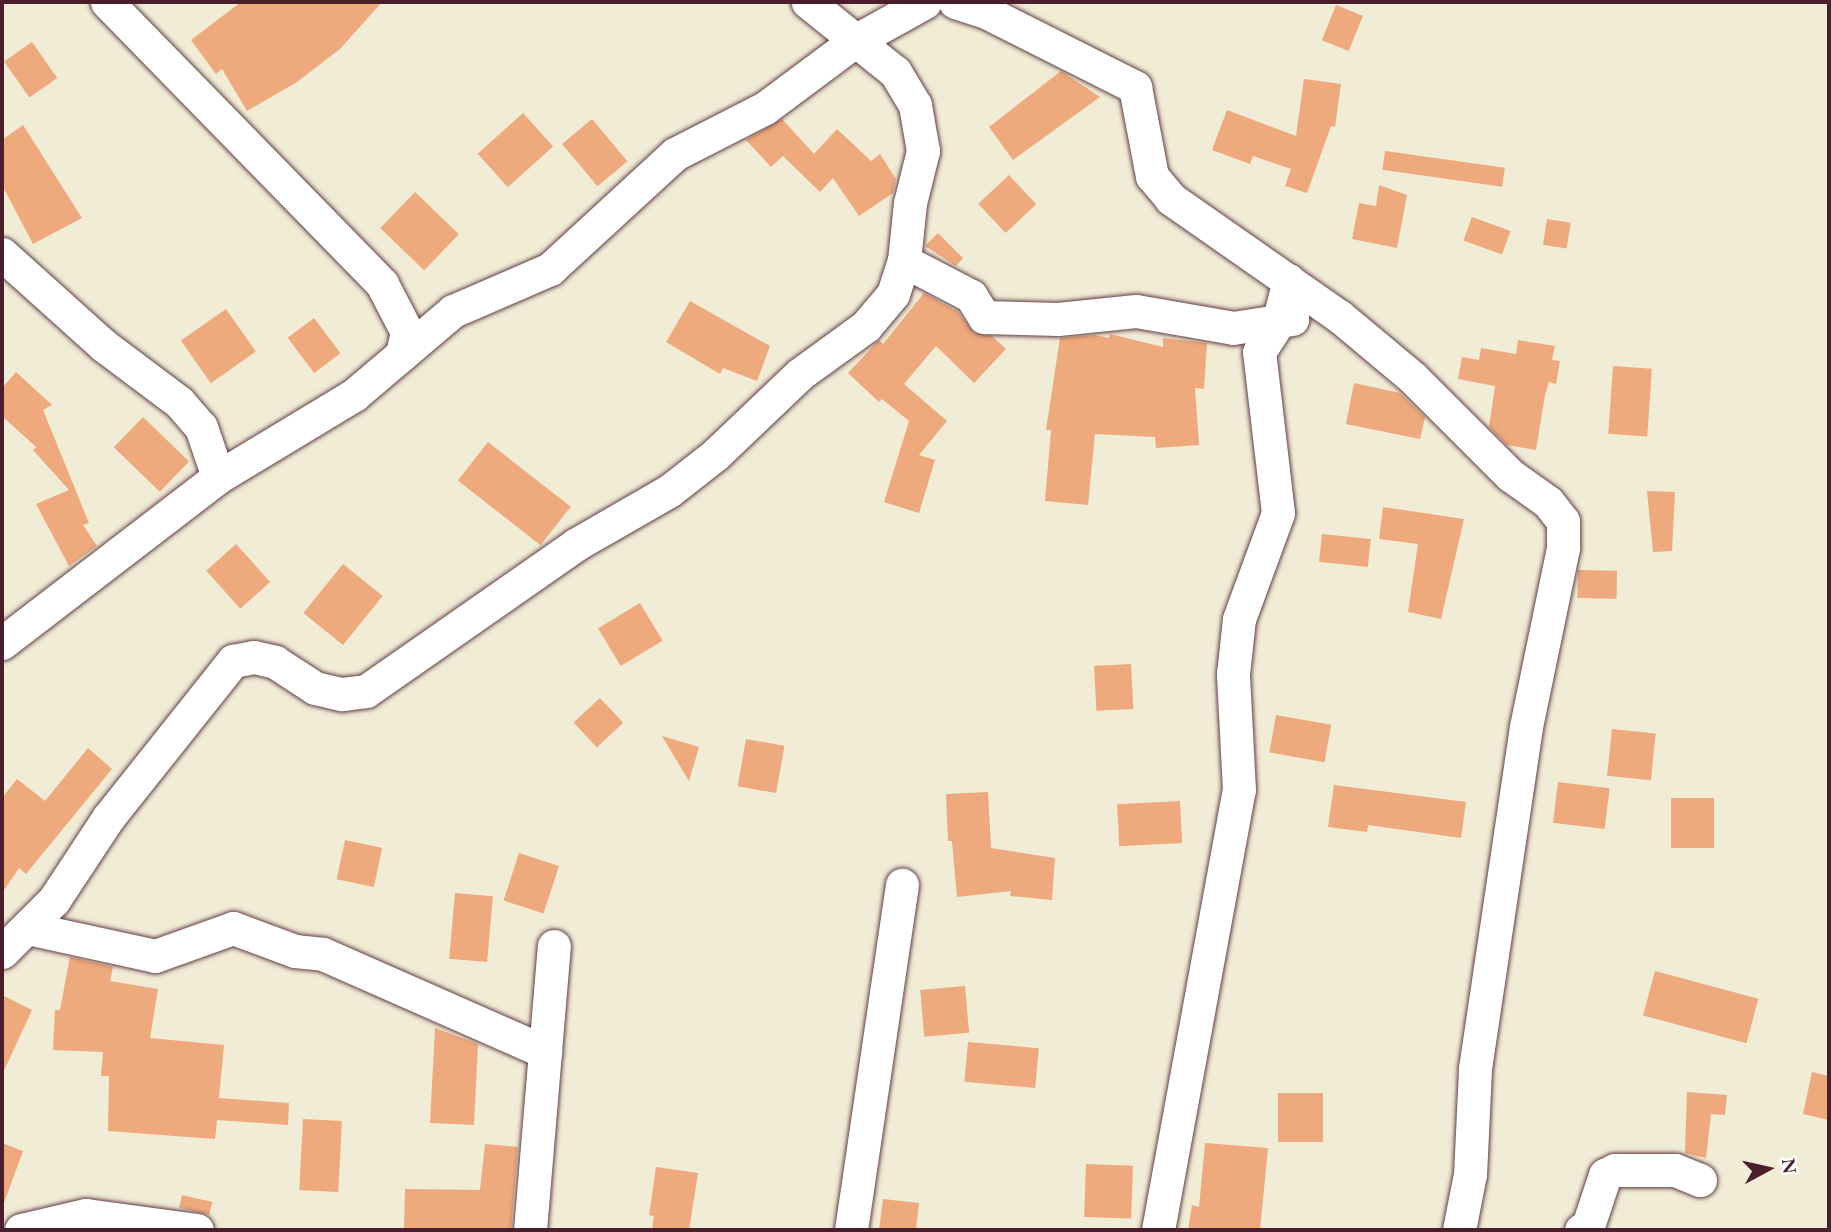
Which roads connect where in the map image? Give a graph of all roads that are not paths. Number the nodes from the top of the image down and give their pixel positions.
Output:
1 (107, 2) edge
2 (808, 2) edge
3 (925, 2) edge
4 (955, 2) edge
5 (855, 41) junction
6 (904, 261) junction
7 (7, 273) edge
8 (1290, 280) junction
9 (1339, 316) junction
10 (1278, 323) junction
11 (402, 354) junction
12 (218, 477) junction
13 (2, 643) edge
14 (902, 885) dead end
15 (27, 928) junction
16 (554, 946) dead end
17 (2, 952) edge
18 (545, 1052) junction
19 (1700, 1180) dead end
20 (21, 1230) edge
21 (197, 1230) edge
22 (530, 1230) edge
23 (852, 1230) edge
24 (1158, 1230) edge
25 (1459, 1230) edge
26 (1581, 1230) edge

1 - 11 street
2 - 5 street
3 - 5 street
4 - 8 street
5 - 6 street
5 - 11 street
6 - 10 street
6 - 15 street
7 - 12 street
8 - 9 street
8 - 10 street
9 - 10 street
9 - 25 street
10 - 24 street
11 - 12 street
12 - 13 street
14 - 23 street
15 - 17 street
15 - 18 street
16 - 18 street
18 - 22 street
19 - 26 street
20 - 21 street

